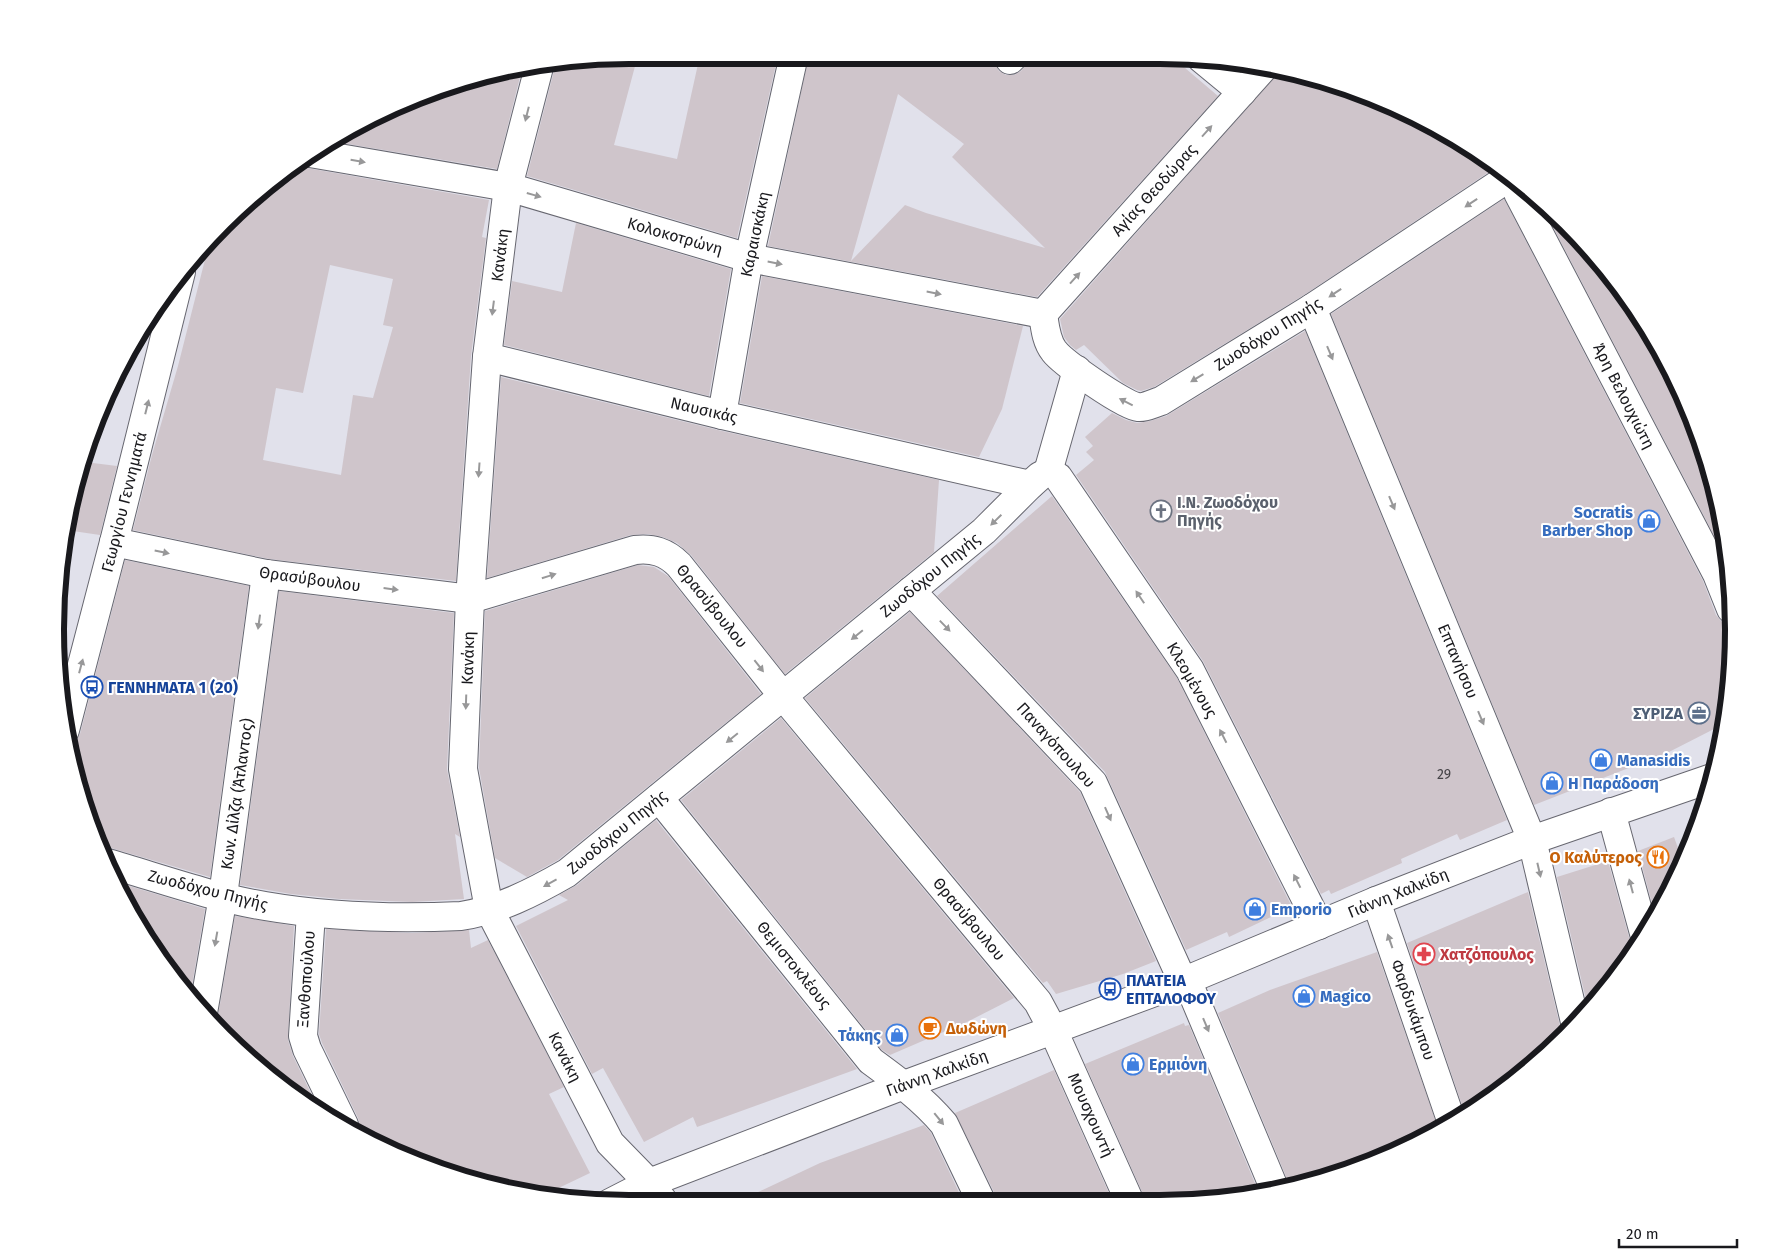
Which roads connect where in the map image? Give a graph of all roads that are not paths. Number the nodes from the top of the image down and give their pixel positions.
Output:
1 (792, 64) edge
2 (1211, 67) edge
3 (538, 72) edge
4 (1259, 73) edge
5 (1242, 92) junction
6 (323, 154) edge
7 (1504, 181) edge
8 (508, 187) junction
9 (1518, 192) edge
10 (749, 258) junction
11 (176, 292) edge
12 (1312, 308) junction
13 (1043, 314) junction
14 (487, 357) junction
15 (1077, 370) junction
16 (722, 415) junction
17 (1039, 478) junction
18 (114, 542) junction
19 (266, 574) junction
20 (911, 591) junction
21 (1724, 591) edge
22 (470, 599) junction
23 (783, 696) junction
24 (70, 708) edge
25 (1705, 781) edge
26 (659, 798) junction
27 (1611, 812) junction
28 (1532, 840) junction
29 (116, 865) edge
30 (223, 896) junction
31 (1376, 901) junction
32 (489, 908) junction
33 (311, 913) junction
34 (1642, 924) edge
35 (1319, 925) junction
36 (1185, 981) junction
37 (205, 1004) edge
38 (1573, 1015) edge
39 (1053, 1030) junction
40 (904, 1085) junction
41 (339, 1114) edge
42 (1449, 1115) edge
43 (1272, 1184) edge
44 (656, 1192) edge
45 (643, 1195) edge
46 (978, 1195) edge
47 (1127, 1195) edge

1 - 10 street, Καραισκάκη
2 - 5 street
3 -> 8 street, Κανάκη
4 - 5 street, Αγίας Θεοδώρας
13 -> 5 street, Αγίας Θεοδώρας
6 -> 8 street, Κολοκοτρώνη
7 -> 12 street, Ζωοδόχου Πηγής
8 -> 10 street, Κολοκοτρώνη
8 -> 14 street, Κανάκη
9 - 21 street, Άρη Βελουχιώτη
10 -> 13 street, Κολοκοτρώνη
10 - 16 street, Καραισκάκη
18 -> 11 street, Γεωργίου Γεννηματά
12 -> 15 street, Ζωοδόχου Πηγής
12 -> 28 street, Επτανήσου
13 - 15 street, Ζωοδόχου Πηγής
14 - 16 street, Ναυσικάς
14 -> 22 street, Κανάκη
15 - 17 street
16 - 17 street, Ναυσικάς
17 -> 20 street, Ζωοδόχου Πηγής
35 -> 17 street, Κλεομένους
18 -> 19 street, Θρασύβουλου
24 -> 18 street, Γεωργίου Γεννηματά
19 -> 22 street, Θρασύβουλου
19 -> 30 street, Κων. Δίλζα (Άτλαντος)
20 -> 23 street, Ζωοδόχου Πηγής
20 -> 36 street, Παναγόπουλου
22 -> 23 street, Θρασύβουλου
22 -> 32 street, Κανάκη
23 -> 26 street, Ζωοδόχου Πηγής
23 - 39 street, Θρασύβουλου
25 - 27 street, Γιάννη Χαλκίδη
26 -> 32 street, Ζωοδόχου Πηγής
26 - 40 street, Θεμιστοκλέους
27 - 28 street, Γιάννη Χαλκίδη
34 -> 27 street
28 - 31 street, Γιάννη Χαλκίδη
28 -> 38 street, Επτανήσου
29 - 30 street, Ζωοδόχου Πηγής
30 - 33 street, Ζωοδόχου Πηγής
30 -> 37 street, Κων. Δίλζα (Άτλαντος)
31 - 35 street, Γιάννη Χαλκίδη
42 -> 31 street, Φαρδυκάμπου
32 - 33 street, Ζωοδόχου Πηγής
32 - 44 street, Κανάκη
33 - 41 street, Ξανθοπούλου
35 - 36 street, Γιάννη Χαλκίδη
36 - 39 street, Γιάννη Χαλκίδη
36 -> 43 street, Παναγόπουλου
39 - 40 street, Γιάννη Χαλκίδη
39 - 47 street, Μουσχουντή
40 - 44 street, Γιάννη Χαλκίδη
40 -> 46 street, Θεμιστοκλέους
44 - 45 street, Γιάννη Χαλκίδη

